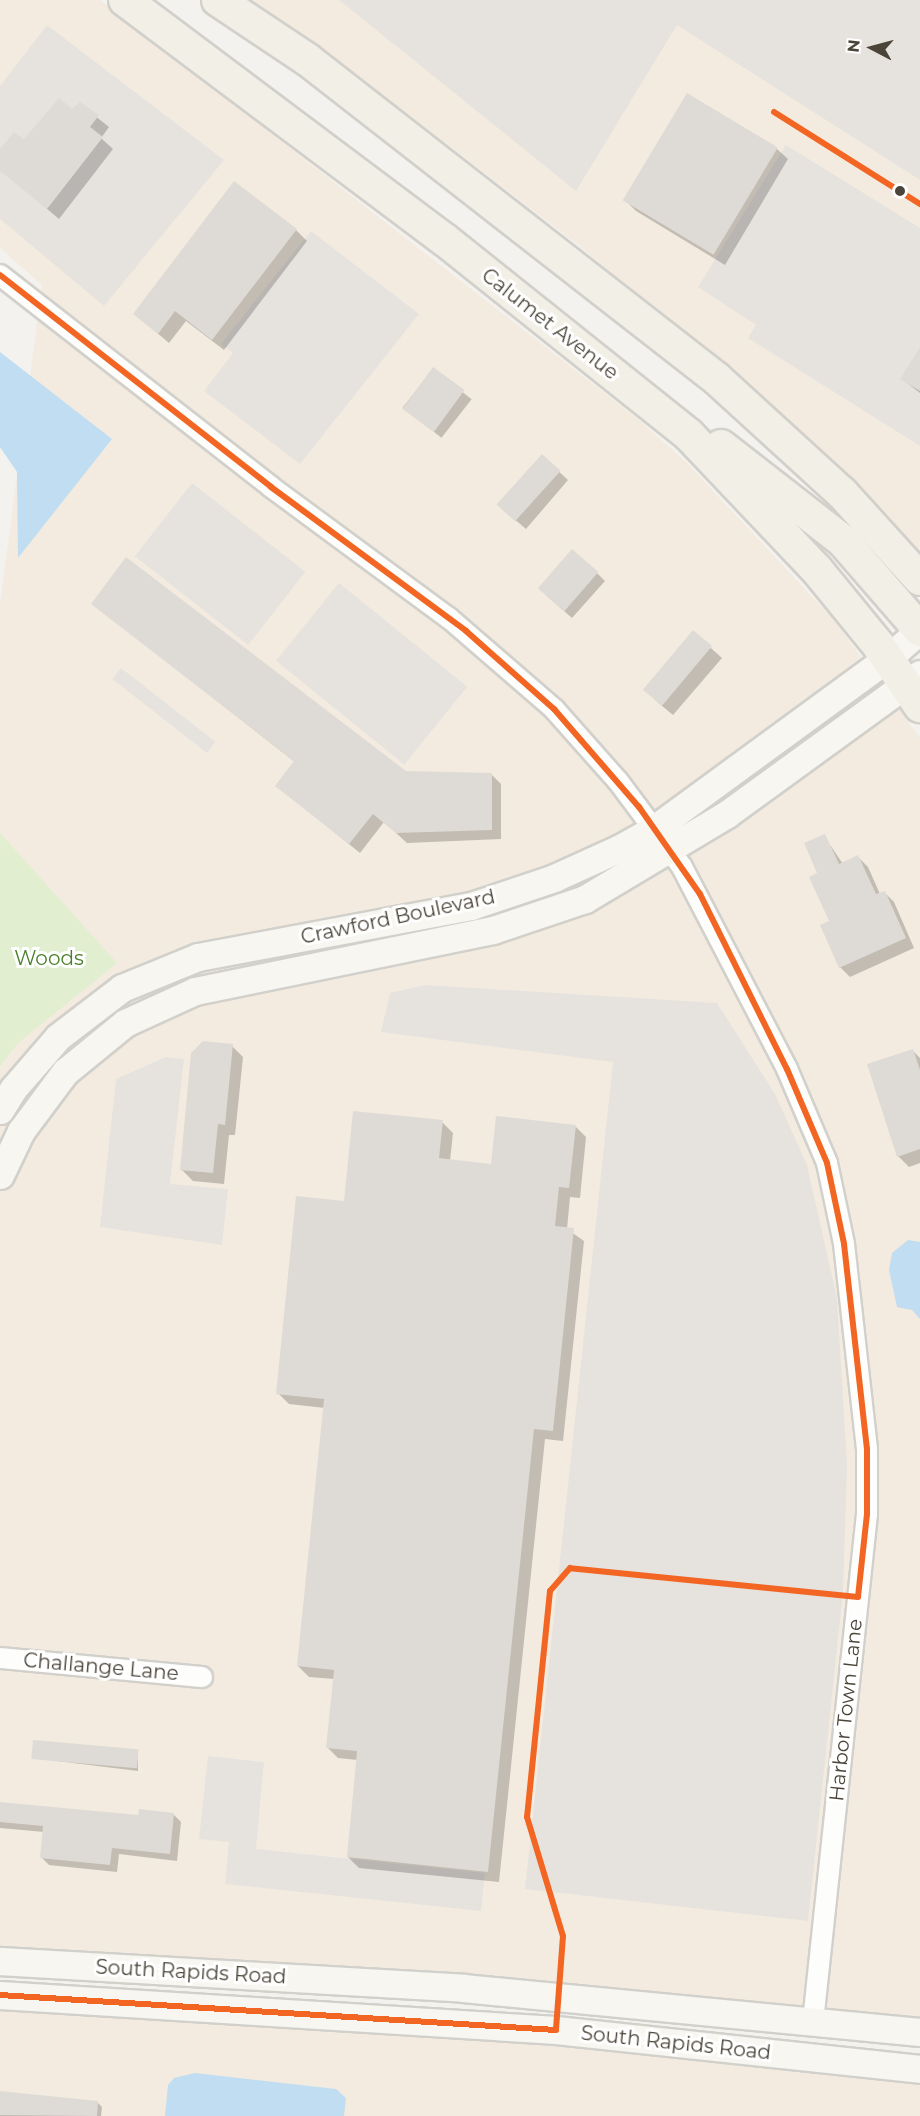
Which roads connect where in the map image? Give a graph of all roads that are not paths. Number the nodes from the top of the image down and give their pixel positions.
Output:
1 (125, 0) edge
2 (218, 0) edge
3 (0, 275) edge
4 (666, 415) junction
5 (920, 579) edge
6 (920, 630) edge
7 (888, 658) junction
8 (916, 682) edge
9 (662, 840) junction
10 (0, 1110) edge
11 (0, 1175) edge
12 (0, 1658) edge
13 (202, 1677) dead end
14 (0, 1961) edge
15 (0, 1995) edge
16 (560, 1998) junction
17 (813, 2022) junction
18 (556, 2030) junction
19 (920, 2032) edge
20 (920, 2069) edge

1 - 4 main road, Calumet Avenue
2 - 5 main road
3 - 9 street, Harbor Town Lane
4 - 6 main road
4 - 7 main road, Calumet Avenue
6 - 7 street, Crawford Boulevard
7 - 8 main road
7 - 9 street, Crawford Boulevard
8 - 9 street, Crawford Boulevard
9 - 10 street, Crawford Boulevard
9 - 11 street, Crawford Boulevard
9 - 17 street, Harbor Town Lane
12 - 13 street, Challange Lane
14 - 16 street, South Rapids Road
15 - 18 street, South Rapids Road
16 - 17 street, South Rapids Road
16 - 18 street
17 - 19 street, South Rapids Road
18 - 20 street, South Rapids Road

